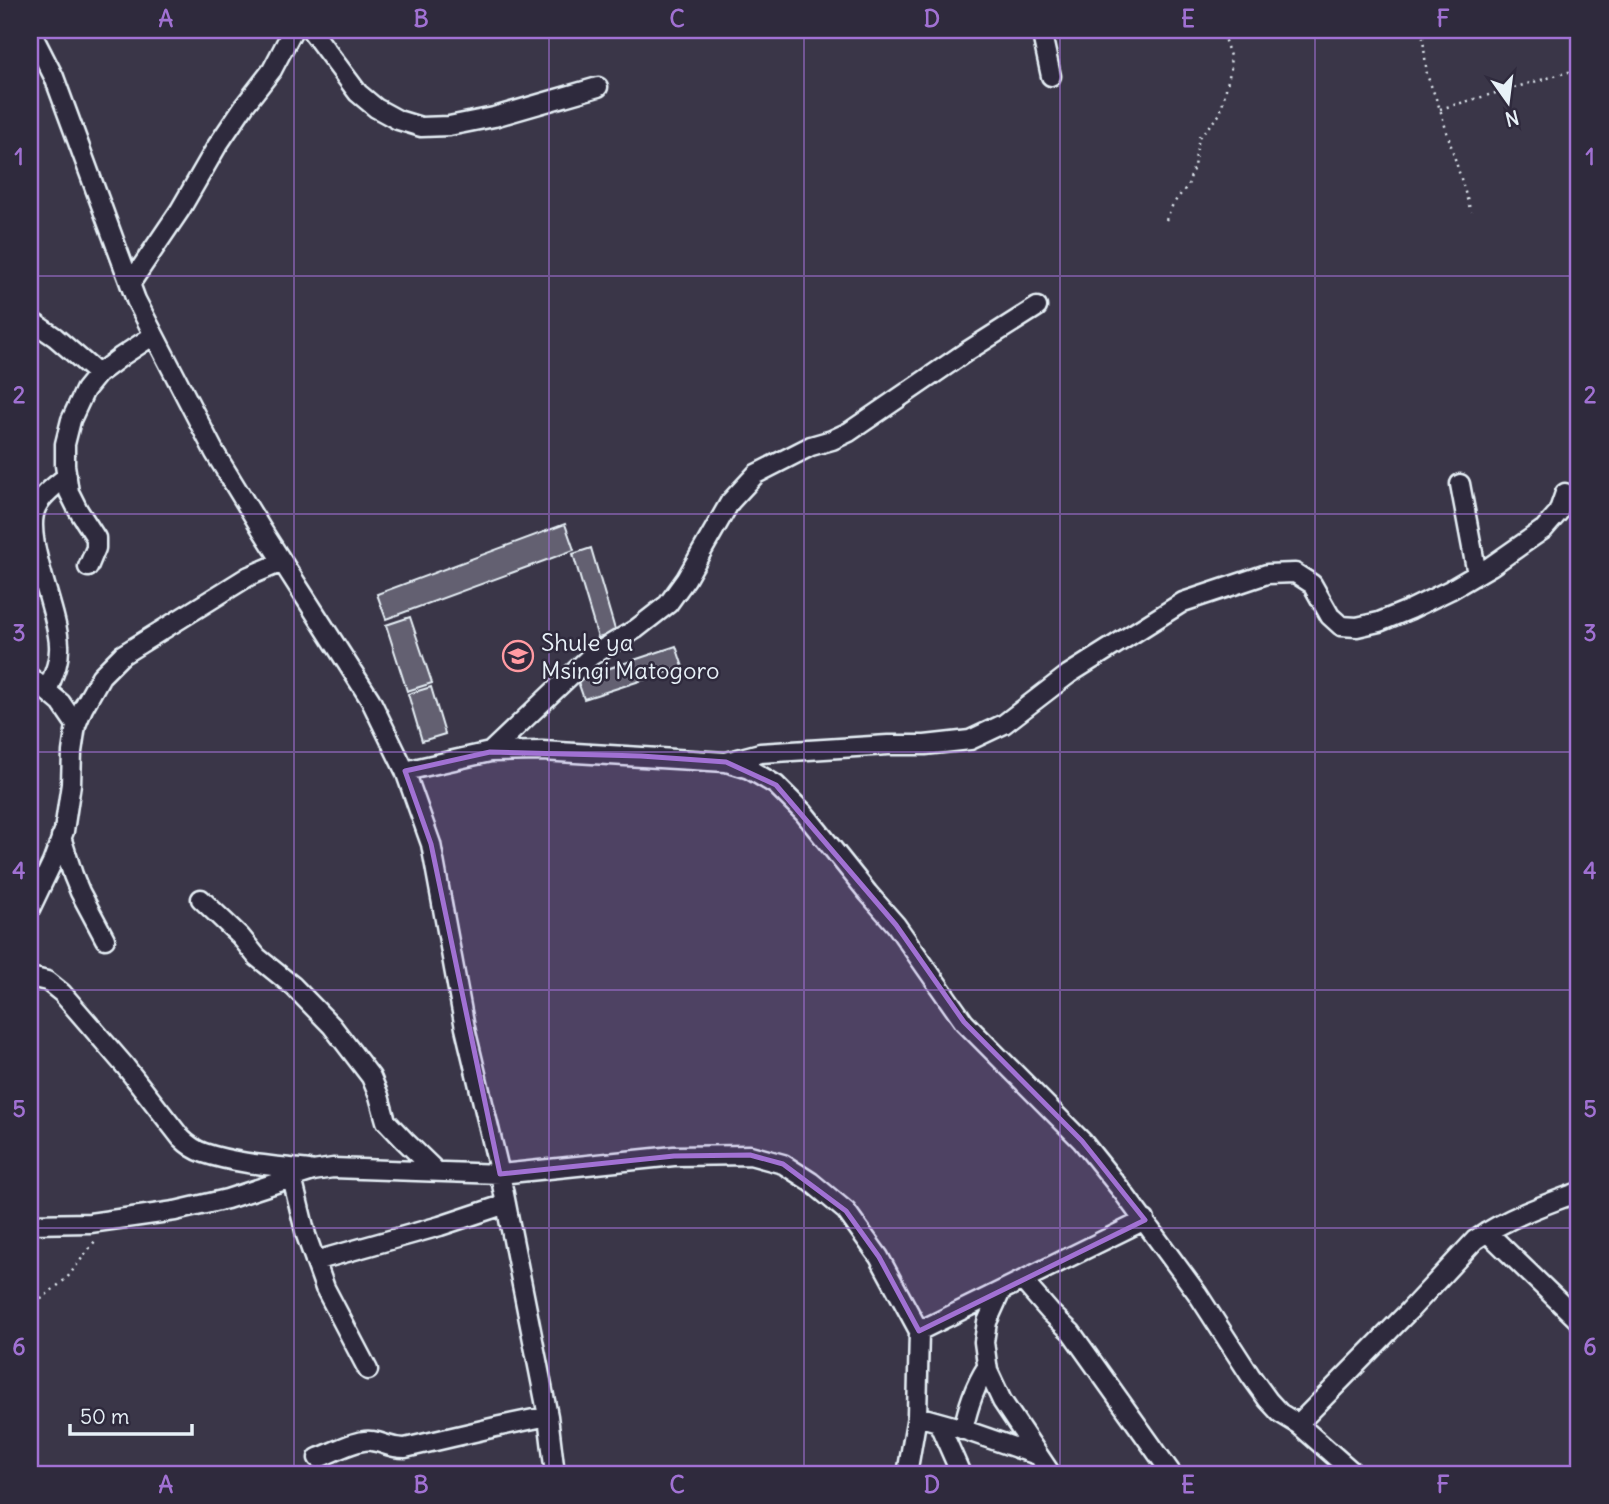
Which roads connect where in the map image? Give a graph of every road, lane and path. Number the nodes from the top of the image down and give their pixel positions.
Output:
1 (30, 30) edge
2 (293, 30) edge
3 (311, 30) edge
4 (1041, 30) edge
5 (1225, 30) edge
6 (1422, 30) edge
7 (1579, 69) edge
8 (1051, 76) dead end
9 (598, 87) dead end
10 (1440, 108) junction
11 (1471, 212) dead end
12 (1166, 220) dead end
13 (130, 284) junction
14 (1037, 307) dead end
15 (30, 320) edge
16 (154, 335) junction
17 (98, 374) junction
18 (67, 476) junction
19 (1460, 484) dead end
20 (1565, 493) dead end
21 (282, 562) junction
22 (88, 567) dead end
23 (1477, 574) junction
24 (30, 677) edge
25 (47, 691) junction
26 (76, 724) junction
27 (490, 752) junction
28 (726, 762) junction
29 (405, 771) junction
30 (61, 837) junction
31 (201, 899) dead end
32 (30, 909) edge
33 (105, 939) dead end
34 (30, 977) edge
35 (313, 1171) junction
36 (436, 1171) junction
37 (500, 1174) junction
38 (292, 1178) junction
39 (1579, 1192) edge
40 (506, 1204) junction
41 (112, 1219) junction
42 (1145, 1220) junction
43 (30, 1224) edge
44 (1487, 1232) junction
45 (315, 1261) junction
46 (1023, 1281) junction
47 (1001, 1292) junction
48 (30, 1308) edge
49 (1579, 1321) edge
50 (919, 1331) junction
51 (987, 1367) junction
52 (368, 1370) dead end
53 (548, 1416) junction
54 (917, 1416) junction
55 (938, 1422) junction
56 (1298, 1424) junction
57 (966, 1431) junction
58 (1037, 1455) junction
59 (318, 1458) dead end
60 (959, 1469) edge
61 (555, 1474) edge
62 (907, 1474) edge
63 (1051, 1474) edge
64 (1172, 1474) edge
65 (1355, 1474) edge

1 - 13 street
2 - 13 street
3 - 9 street
4 - 8 street
5 - 12 path
6 - 10 path
7 - 10 path
10 - 11 path
13 - 16 street
14 - 27 street
15 - 17 street
16 - 17 street
16 - 21 street
17 - 18 street
18 - 22 street
18 - 25 street
19 - 23 street
20 - 23 street
21 - 26 street
21 - 29 street
23 - 28 street
24 - 25 street
25 - 26 street
26 - 30 street
27 - 28 street
27 - 29 street
28 - 42 street
29 - 37 street
30 - 32 street
30 - 33 street
31 - 36 street
34 - 35 street
35 - 36 street
35 - 38 street
36 - 37 street
37 - 40 street
37 - 50 street
38 - 41 street
38 - 45 street
39 - 44 street
40 - 45 street
40 - 53 street
41 - 43 street
41 - 48 path
42 - 46 street
42 - 56 street
44 - 49 street
44 - 56 street
45 - 52 street
46 - 47 street
46 - 64 street
47 - 50 street
47 - 51 street
50 - 54 street
51 - 57 street
51 - 58 street
53 - 59 street
53 - 61 street
54 - 55 street
54 - 62 street
55 - 57 street
55 - 60 street
56 - 65 street
57 - 58 street
57 - 60 street
58 - 63 street

